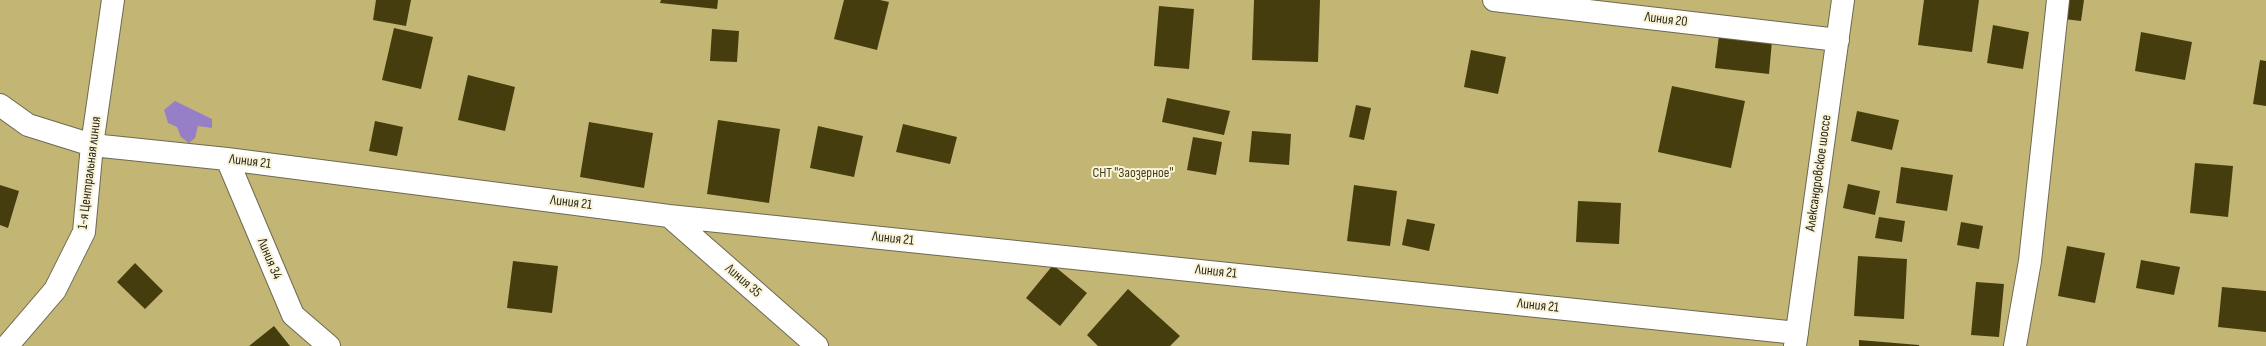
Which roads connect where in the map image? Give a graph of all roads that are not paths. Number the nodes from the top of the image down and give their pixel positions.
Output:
1 (113, 0) edge
2 (1494, 0) edge
3 (1843, 0) edge
4 (2058, 0) edge
5 (1838, 40) junction
6 (0, 105) edge
7 (92, 145) junction
8 (227, 159) junction
9 (669, 216) junction
10 (1796, 339) edge
11 (7, 346) edge
12 (329, 346) edge
13 (817, 346) edge
14 (2015, 346) edge

1 - 7 street, 1-я Центральная линия
2 - 5 street, Линия 20
3 - 5 street, Александровское шоссе
4 - 14 street
5 - 10 street, Александровское шоссе
6 - 7 street, Линия 21
7 - 8 street, Линия 21
7 - 11 street, 1-я Центральная линия
8 - 9 street, Линия 21
8 - 12 street, Линия 34
9 - 10 street, Линия 21
9 - 13 street, Линия 35

